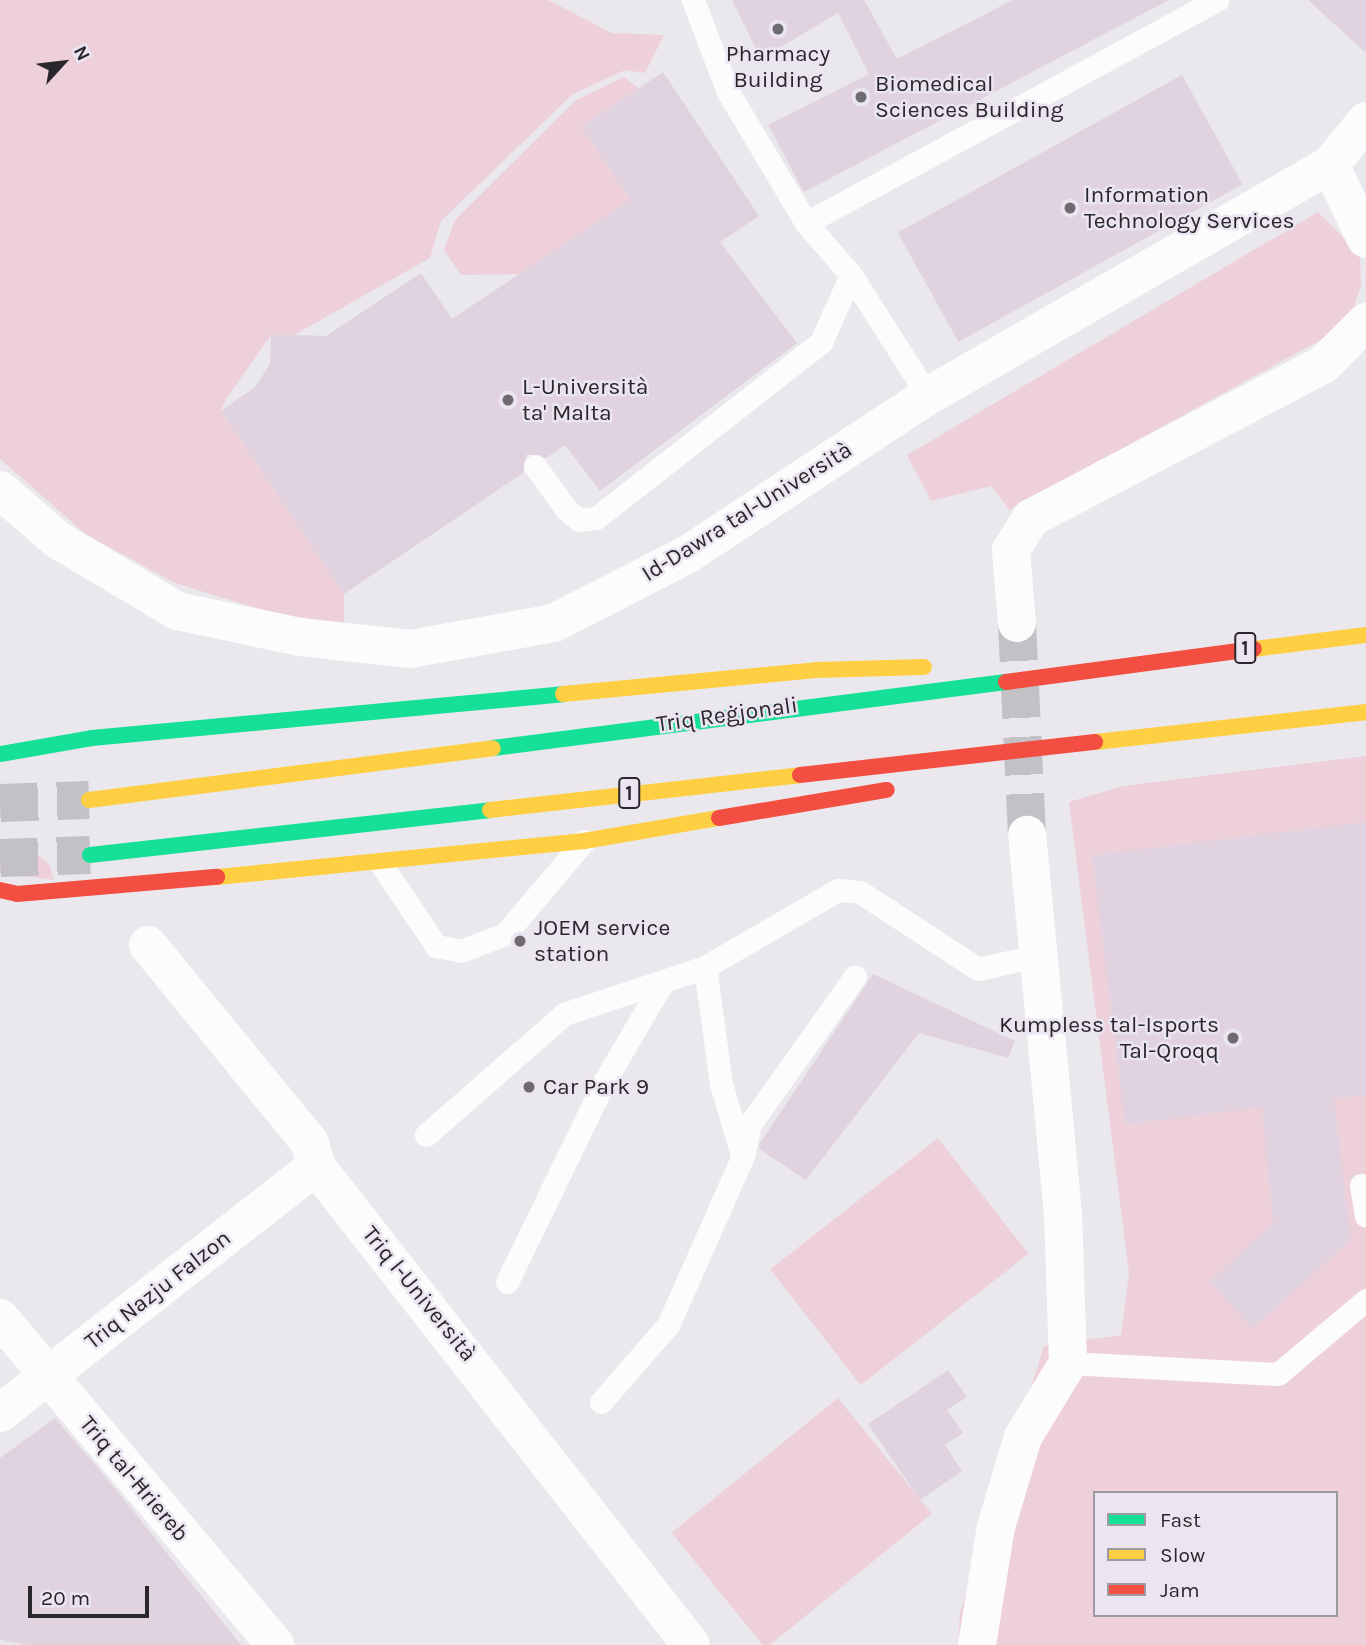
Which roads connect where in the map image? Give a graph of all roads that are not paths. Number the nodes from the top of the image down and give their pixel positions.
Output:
1 (693, 0) edge
2 (1217, 0) edge
3 (1366, 121) edge
4 (1330, 165) junction
5 (806, 223) junction
6 (1366, 239) edge
7 (851, 275) junction
8 (1366, 322) edge
9 (928, 396) junction
10 (535, 466) dead end
11 (0, 490) edge
12 (1017, 623) tunnel mouth
13 (1366, 635) edge
14 (1124, 662) junction
15 (990, 666) dead end
16 (936, 667) dead end
17 (1366, 712) edge
18 (1168, 732) junction
19 (0, 754) edge
20 (1091, 760) dead end
21 (902, 788) dead end
22 (89, 800) tunnel mouth
23 (1027, 835) tunnel mouth
24 (584, 841) junction
25 (90, 855) tunnel mouth
26 (380, 864) junction
27 (0, 890) edge
28 (148, 945) dead end
29 (1040, 955) junction
30 (705, 967) junction
31 (855, 976) dead end
32 (662, 983) junction
33 (426, 1135) dead end
34 (743, 1156) junction
35 (316, 1166) junction
36 (1361, 1185) dead end
37 (1366, 1216) edge
38 (507, 1282) dead end
39 (1366, 1300) edge
40 (0, 1318) edge
41 (1068, 1363) junction
42 (48, 1376) junction
43 (601, 1402) dead end
44 (0, 1413) edge
45 (275, 1645) edge
46 (691, 1645) edge
47 (977, 1645) edge

1 - 5 lane
2 - 5 lane
3 - 4 street, Id-Dawra tal-Università
4 - 6 street
4 - 9 street, Id-Dawra tal-Università
5 - 7 lane
7 - 9 lane
7 - 10 lane
8 - 12 street
9 - 11 street, Id-Dawra tal-Università
13 - 14 highway, Triq Reġjonali / 1
14 - 15 highway
14 - 22 highway, Triq Reġjonali / 1
16 - 19 highway
17 - 18 highway, 1
18 - 20 highway
18 - 25 highway, 1
21 - 24 highway
23 - 29 street
24 - 26 highway
24 - 26 lane
26 - 27 highway
28 - 35 street, Triq l-Università
29 - 30 lane
29 - 41 street
30 - 32 lane
30 - 34 lane
31 - 34 lane
32 - 33 lane
32 - 38 lane
34 - 43 lane
35 - 42 street, Triq Nazju Falzon
35 - 46 street, Triq l-Università
36 - 37 lane
39 - 41 lane
40 - 42 street, Triq tal-Ħriereb
41 - 47 street
42 - 44 street, Triq Nazju Falzon
42 - 45 street, Triq tal-Ħriereb

